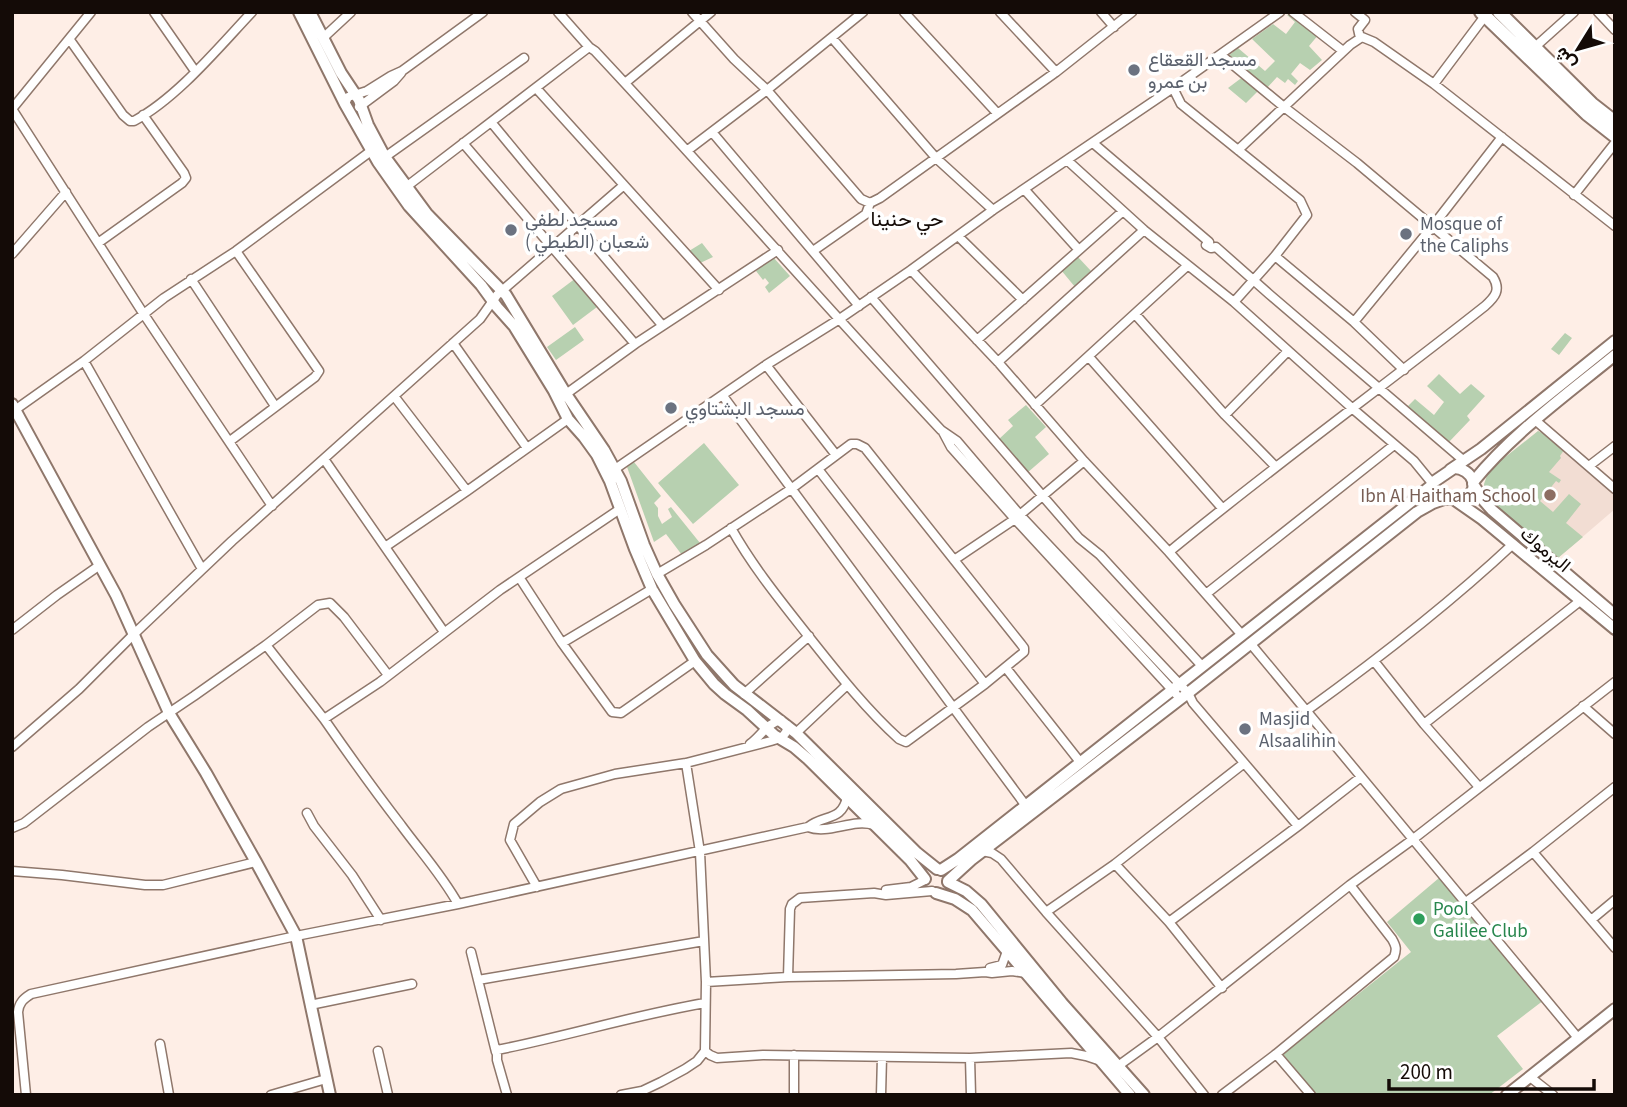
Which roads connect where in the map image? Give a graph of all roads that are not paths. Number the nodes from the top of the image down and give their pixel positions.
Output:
1 (91, 12) edge
2 (154, 12) edge
3 (252, 12) edge
4 (299, 12) edge
5 (310, 12) edge
6 (351, 12) edge
7 (483, 12) edge
8 (558, 12) edge
9 (565, 12) edge
10 (692, 12) edge
11 (711, 12) edge
12 (863, 12) edge
13 (904, 12) edge
14 (1000, 12) edge
15 (1101, 12) edge
16 (1132, 12) edge
17 (1280, 12) edge
18 (1293, 12) edge
19 (1355, 12) edge
20 (1499, 12) edge
21 (1574, 12) edge
22 (1598, 12) edge
23 (1483, 14) edge
24 (700, 21) junction
25 (1114, 27) junction
26 (1615, 30) edge
27 (323, 38) junction
28 (832, 38) junction
29 (1360, 38) junction
30 (70, 40) junction
31 (1535, 47) junction
32 (592, 49) junction
33 (1343, 51) junction
34 (1222, 55) junction
35 (524, 58) dead end
36 (402, 71) junction
37 (195, 72) junction
38 (1056, 72) junction
39 (625, 83) junction
40 (1434, 83) junction
41 (536, 88) junction
42 (1173, 89) junction
43 (766, 90) junction
44 (356, 94) junction
45 (346, 105) junction
46 (361, 106) junction
47 (1284, 107) junction
48 (12, 109) edge
49 (997, 113) junction
50 (143, 115) junction
51 (492, 122) junction
52 (1615, 122) edge
53 (712, 132) junction
54 (1615, 136) edge
55 (1502, 137) junction
56 (463, 143) junction
57 (1093, 143) junction
58 (1615, 143) edge
59 (688, 150) junction
60 (1238, 150) junction
61 (371, 151) junction
62 (385, 157) junction
63 (936, 158) junction
64 (1068, 161) junction
65 (624, 185) junction
66 (406, 187) junction
67 (1024, 189) junction
68 (66, 192) junction
69 (1574, 195) junction
70 (870, 203) junction
71 (993, 210) junction
72 (1122, 212) junction
73 (578, 225) junction
74 (1615, 226) edge
75 (1432, 227) junction
76 (1144, 230) junction
77 (958, 236) junction
78 (98, 243) junction
79 (553, 247) junction
80 (778, 250) junction
81 (1079, 250) junction
82 (236, 251) junction
83 (813, 251) junction
84 (12, 254) edge
85 (1275, 256) junction
86 (1187, 266) junction
87 (911, 270) junction
88 (191, 279) junction
89 (1254, 279) junction
90 (719, 290) junction
91 (505, 296) junction
92 (871, 298) junction
93 (1023, 300) junction
94 (1234, 302) junction
95 (496, 305) junction
96 (859, 306) junction
97 (143, 313) junction
98 (1135, 314) junction
99 (838, 320) junction
100 (1354, 322) junction
101 (662, 325) junction
102 (977, 340) junction
103 (1615, 341) edge
104 (453, 343) junction
105 (635, 344) junction
106 (1288, 351) junction
107 (1615, 355) edge
108 (1089, 357) junction
109 (84, 361) junction
110 (998, 362) junction
111 (766, 365) junction
112 (1404, 370) junction
113 (1380, 388) junction
114 (566, 394) junction
115 (394, 396) junction
116 (723, 396) junction
117 (1035, 405) junction
118 (275, 406) junction
119 (13, 409) edge
120 (1353, 409) junction
121 (1225, 415) junction
122 (572, 416) junction
123 (1535, 420) junction
124 (230, 441) junction
125 (1394, 445) junction
126 (1615, 446) edge
127 (527, 448) junction
128 (836, 455) junction
129 (324, 459) junction
130 (1463, 460) junction
131 (1084, 461) junction
132 (1589, 466) junction
133 (1276, 467) junction
134 (615, 469) junction
135 (818, 469) junction
136 (1422, 470) junction
137 (1446, 472) junction
138 (1473, 483) junction
139 (1431, 485) junction
140 (791, 489) junction
141 (1615, 489) edge
142 (467, 491) junction
143 (1043, 497) junction
144 (1450, 498) junction
145 (272, 506) junction
146 (1222, 508) junction
147 (620, 509) junction
148 (1018, 517) junction
149 (731, 528) junction
150 (1513, 544) junction
151 (385, 547) junction
152 (1169, 552) junction
153 (954, 560) junction
154 (100, 565) junction
155 (202, 569) junction
156 (657, 574) junction
157 (519, 577) junction
158 (652, 589) junction
159 (1206, 594) junction
160 (1580, 601) junction
161 (1615, 615) edge
162 (1615, 629) edge
163 (12, 630) edge
164 (444, 632) junction
165 (134, 634) junction
166 (808, 636) junction
167 (1246, 639) junction
168 (562, 643) junction
169 (266, 645) junction
170 (695, 661) junction
171 (1374, 662) junction
172 (1202, 666) junction
173 (1006, 668) junction
174 (388, 675) junction
175 (1615, 682) edge
176 (985, 684) junction
177 (847, 685) junction
178 (744, 694) junction
179 (1183, 694) junction
180 (1583, 706) junction
181 (952, 708) junction
182 (1306, 711) junction
183 (169, 713) junction
184 (324, 719) junction
185 (1424, 724) junction
186 (788, 726) junction
187 (766, 728) junction
188 (1615, 734) edge
189 (779, 738) junction
190 (747, 746) junction
191 (12, 747) edge
192 (1080, 762) junction
193 (685, 763) junction
194 (1243, 764) junction
195 (1361, 777) junction
196 (1479, 787) junction
197 (1615, 787) edge
198 (847, 797) junction
199 (1028, 810) junction
200 (307, 813) dead end
201 (875, 826) junction
202 (1298, 826) junction
203 (808, 827) junction
204 (12, 828) edge
205 (995, 835) junction
206 (1412, 840) junction
207 (979, 848) junction
208 (700, 852) junction
209 (1533, 852) junction
210 (1001, 859) junction
211 (256, 862) junction
212 (1115, 864) junction
213 (939, 869) junction
214 (12, 871) edge
215 (925, 880) junction
216 (948, 882) junction
217 (1350, 886) junction
218 (537, 887) junction
219 (934, 892) junction
220 (874, 893) junction
221 (1615, 900) edge
222 (1466, 901) junction
223 (458, 904) junction
224 (1046, 912) junction
225 (381, 920) junction
226 (1591, 920) junction
227 (1169, 922) junction
228 (296, 936) junction
229 (704, 941) junction
230 (1615, 948) edge
231 (1007, 951) junction
232 (471, 952) dead end
233 (985, 972) junction
234 (1026, 973) junction
235 (788, 977) junction
236 (478, 980) junction
237 (706, 982) junction
238 (412, 984) dead end
239 (1222, 988) junction
240 (705, 1003) junction
241 (310, 1005) junction
242 (1615, 1009) edge
243 (1158, 1037) junction
244 (1082, 1038) junction
245 (1578, 1038) junction
246 (160, 1044) dead end
247 (378, 1051) dead end
248 (705, 1051) junction
249 (496, 1052) junction
250 (1071, 1054) junction
251 (1276, 1054) junction
252 (794, 1055) junction
253 (882, 1056) junction
254 (970, 1058) junction
255 (1101, 1061) junction
256 (1118, 1066) junction
257 (1530, 1077) junction
258 (326, 1079) junction
259 (26, 1095) edge
260 (169, 1095) edge
261 (271, 1095) edge
262 (330, 1095) edge
263 (388, 1095) edge
264 (507, 1095) edge
265 (621, 1095) edge
266 (794, 1095) edge
267 (881, 1095) edge
268 (971, 1095) edge
269 (1130, 1095) edge
270 (1144, 1095) edge
271 (1204, 1095) edge
272 (1222, 1095) edge
273 (1311, 1095) edge
274 (1507, 1095) edge
275 (1553, 1095) edge

1 - 30 street
2 - 37 street
3 - 37 street
4 - 45 street
5 - 27 street
6 - 27 street
7 - 36 street
8 - 32 street
9 - 32 street
10 - 24 street
11 - 24 street
12 - 28 street
13 - 49 street
14 - 38 street
15 - 25 street
16 - 25 street
17 - 34 street
18 - 33 street
19 - 29 street
20 - 31 main road
21 - 31 street
22 - 26 street
23 - 40 street
23 - 54 main road
24 - 39 street
24 - 43 street
25 - 38 street
27 - 44 street
28 - 43 street
28 - 63 street
29 - 33 street
29 - 40 street
30 - 48 street
30 - 50 street
31 - 52 main road
32 - 39 street
32 - 41 street
33 - 47 street
34 - 42 street
34 - 47 street
35 - 62 street
36 - 44 street
36 - 46 street
37 - 50 street
38 - 49 street
39 - 59 street
40 - 55 street
41 - 51 street
41 - 65 street
42 - 57 street
42 - 60 street
43 - 53 street
43 - 70 street
44 - 45 street
44 - 46 street
45 - 46 street
45 - 61 street
46 - 62 street
47 - 60 street
47 - 75 street
48 - 68 street
49 - 63 street
50 - 78 street
51 - 56 street
51 - 73 street
53 - 59 street
53 - 83 street
55 - 69 street
55 - 75 street
56 - 66 street
56 - 79 street
57 - 64 street
57 - 89 street
58 - 69 street
59 - 80 street
60 - 85 street
61 - 82 street
61 - 95 street
62 - 66 street
63 - 70 street
63 - 71 street
64 - 67 street
64 - 72 street
65 - 73 street
65 - 90 street
66 - 91 street
67 - 71 street
67 - 81 street
68 - 78 street
68 - 84 street
69 - 74 street
70 - 83 street
71 - 77 street
72 - 76 street
72 - 81 street
73 - 79 street
73 - 101 street
75 - 100 street
75 - 112 street
76 - 86 street
76 - 110 street
77 - 87 street
77 - 93 street
78 - 97 street
79 - 91 street
79 - 105 street
80 - 90 street
80 - 99 street
81 - 93 street
82 - 88 street
82 - 118 street
83 - 96 street
85 - 89 street
85 - 100 street
86 - 94 street
86 - 98 street
87 - 92 street
87 - 102 street
88 - 97 street
88 - 118 street
89 - 94 street
89 - 113 street
90 - 101 street
91 - 95 street
91 - 95 street
91 - 114 street
92 - 96 street
92 - 143 street
93 - 102 street
94 - 106 street
95 - 104 street
95 - 122 street
96 - 99 street
97 - 109 street
97 - 124 street
98 - 108 street
98 - 121 street
99 - 111 street
99 - 148 street
100 - 112 street
101 - 105 street
102 - 110 street
103 - 130 street
104 - 115 street
104 - 127 street
105 - 114 street
106 - 120 street
106 - 121 street
107 - 123 street
108 - 117 street
108 - 146 street
109 - 119 street
109 - 155 street
110 - 117 street
111 - 116 street
111 - 128 street
112 - 113 street
113 - 120 street
113 - 130 street
114 - 122 street
115 - 129 street
115 - 142 street
116 - 134 street
116 - 140 street
117 - 131 street
118 - 124 street
119 - 154 street
120 - 125 street
120 - 133 street
121 - 133 street
122 - 127 street
122 - 134 street
122 - 147 street
123 - 132 street
123 - 138 street
124 - 145 street
125 - 136 street
125 - 159 street
126 - 132 street
127 - 142 street
128 - 135 street
128 - 153 street
129 - 145 street
129 - 151 street
130 - 137 street
131 - 143 street
131 - 152 street
132 - 141 street
133 - 146 street
134 - 156 street
135 - 140 street
135 - 176 street
136 - 137 street
136 - 139 street
137 - 138 street
137 - 139 street
138 - 144 street
138 - 161 street
139 - 144 street
139 - 167 street
140 - 149 street
140 - 181 street
142 - 151 street
143 - 148 street
143 - 172 street
144 - 150 street, اليرموك
144 - 167 street
145 - 155 street
146 - 152 street
147 - 157 street
147 - 158 street
148 - 153 street
148 - 179 street
149 - 156 street
149 - 166 street
150 - 160 street, اليرموك
150 - 171 street
151 - 164 street
152 - 159 street
153 - 173 street
154 - 163 street
154 - 165 street
155 - 165 street
156 - 178 street
157 - 164 street
157 - 168 street
158 - 168 street
158 - 170 street
159 - 167 street
160 - 162 street, اليرموك
160 - 185 street
164 - 174 street
165 - 183 street
165 - 191 street
166 - 177 street
166 - 178 street
167 - 172 street
167 - 179 street
167 - 182 street
168 - 170 street
169 - 174 street
169 - 183 street
169 - 184 street
170 - 187 street
171 - 182 street
171 - 185 street
172 - 179 street
173 - 176 street
173 - 192 street
174 - 184 street
175 - 180 street
176 - 181 street
177 - 181 street
177 - 186 street
178 - 186 street
179 - 192 street
179 - 194 street
179 - 199 street
180 - 188 street
180 - 196 street
181 - 199 street
182 - 195 street
183 - 204 street
183 - 211 street
184 - 223 street
185 - 196 street
186 - 187 street
186 - 189 street
186 - 213 street
187 - 189 street
187 - 190 street
189 - 190 street
189 - 198 street
190 - 193 street
192 - 199 street
193 - 208 street
193 - 218 street
194 - 202 street
194 - 212 street
195 - 202 street
195 - 206 street
196 - 206 street
197 - 209 street
198 - 201 street
198 - 203 street
199 - 205 street
200 - 225 street
201 - 203 street
201 - 215 street
202 - 227 street
203 - 208 street
205 - 207 street
205 - 210 street
206 - 217 street
206 - 222 street
207 - 210 street
207 - 213 street
207 - 216 street
208 - 218 street
208 - 229 street
209 - 222 street
209 - 226 street
210 - 224 street
211 - 214 street
211 - 228 street
212 - 224 street
212 - 227 street
213 - 215 street
213 - 216 street
215 - 219 street
215 - 220 street
216 - 219 street
216 - 256 street
217 - 239 street
217 - 251 street
218 - 223 street
219 - 220 street
219 - 231 street
220 - 235 street
221 - 226 street
222 - 245 street
223 - 225 street
224 - 243 street
225 - 228 street
226 - 230 street
227 - 239 street
228 - 241 street
228 - 259 street
229 - 236 street
229 - 237 street
231 - 233 street
231 - 234 street
232 - 236 street
233 - 234 street
233 - 235 street
234 - 244 street
235 - 237 street
236 - 249 street
237 - 240 street
238 - 241 street
239 - 243 street
240 - 248 street
240 - 249 street
241 - 258 street
242 - 245 street
243 - 256 street
243 - 271 street
244 - 250 street
244 - 255 street
245 - 257 street
246 - 260 street
247 - 263 street
248 - 252 street
248 - 265 street
249 - 264 street
250 - 254 street
250 - 255 street
251 - 272 street
251 - 273 street
252 - 253 street
252 - 266 street
253 - 254 street
253 - 267 street
254 - 268 street
255 - 269 street
256 - 270 street
257 - 274 street
257 - 275 street
258 - 261 street
258 - 262 street

